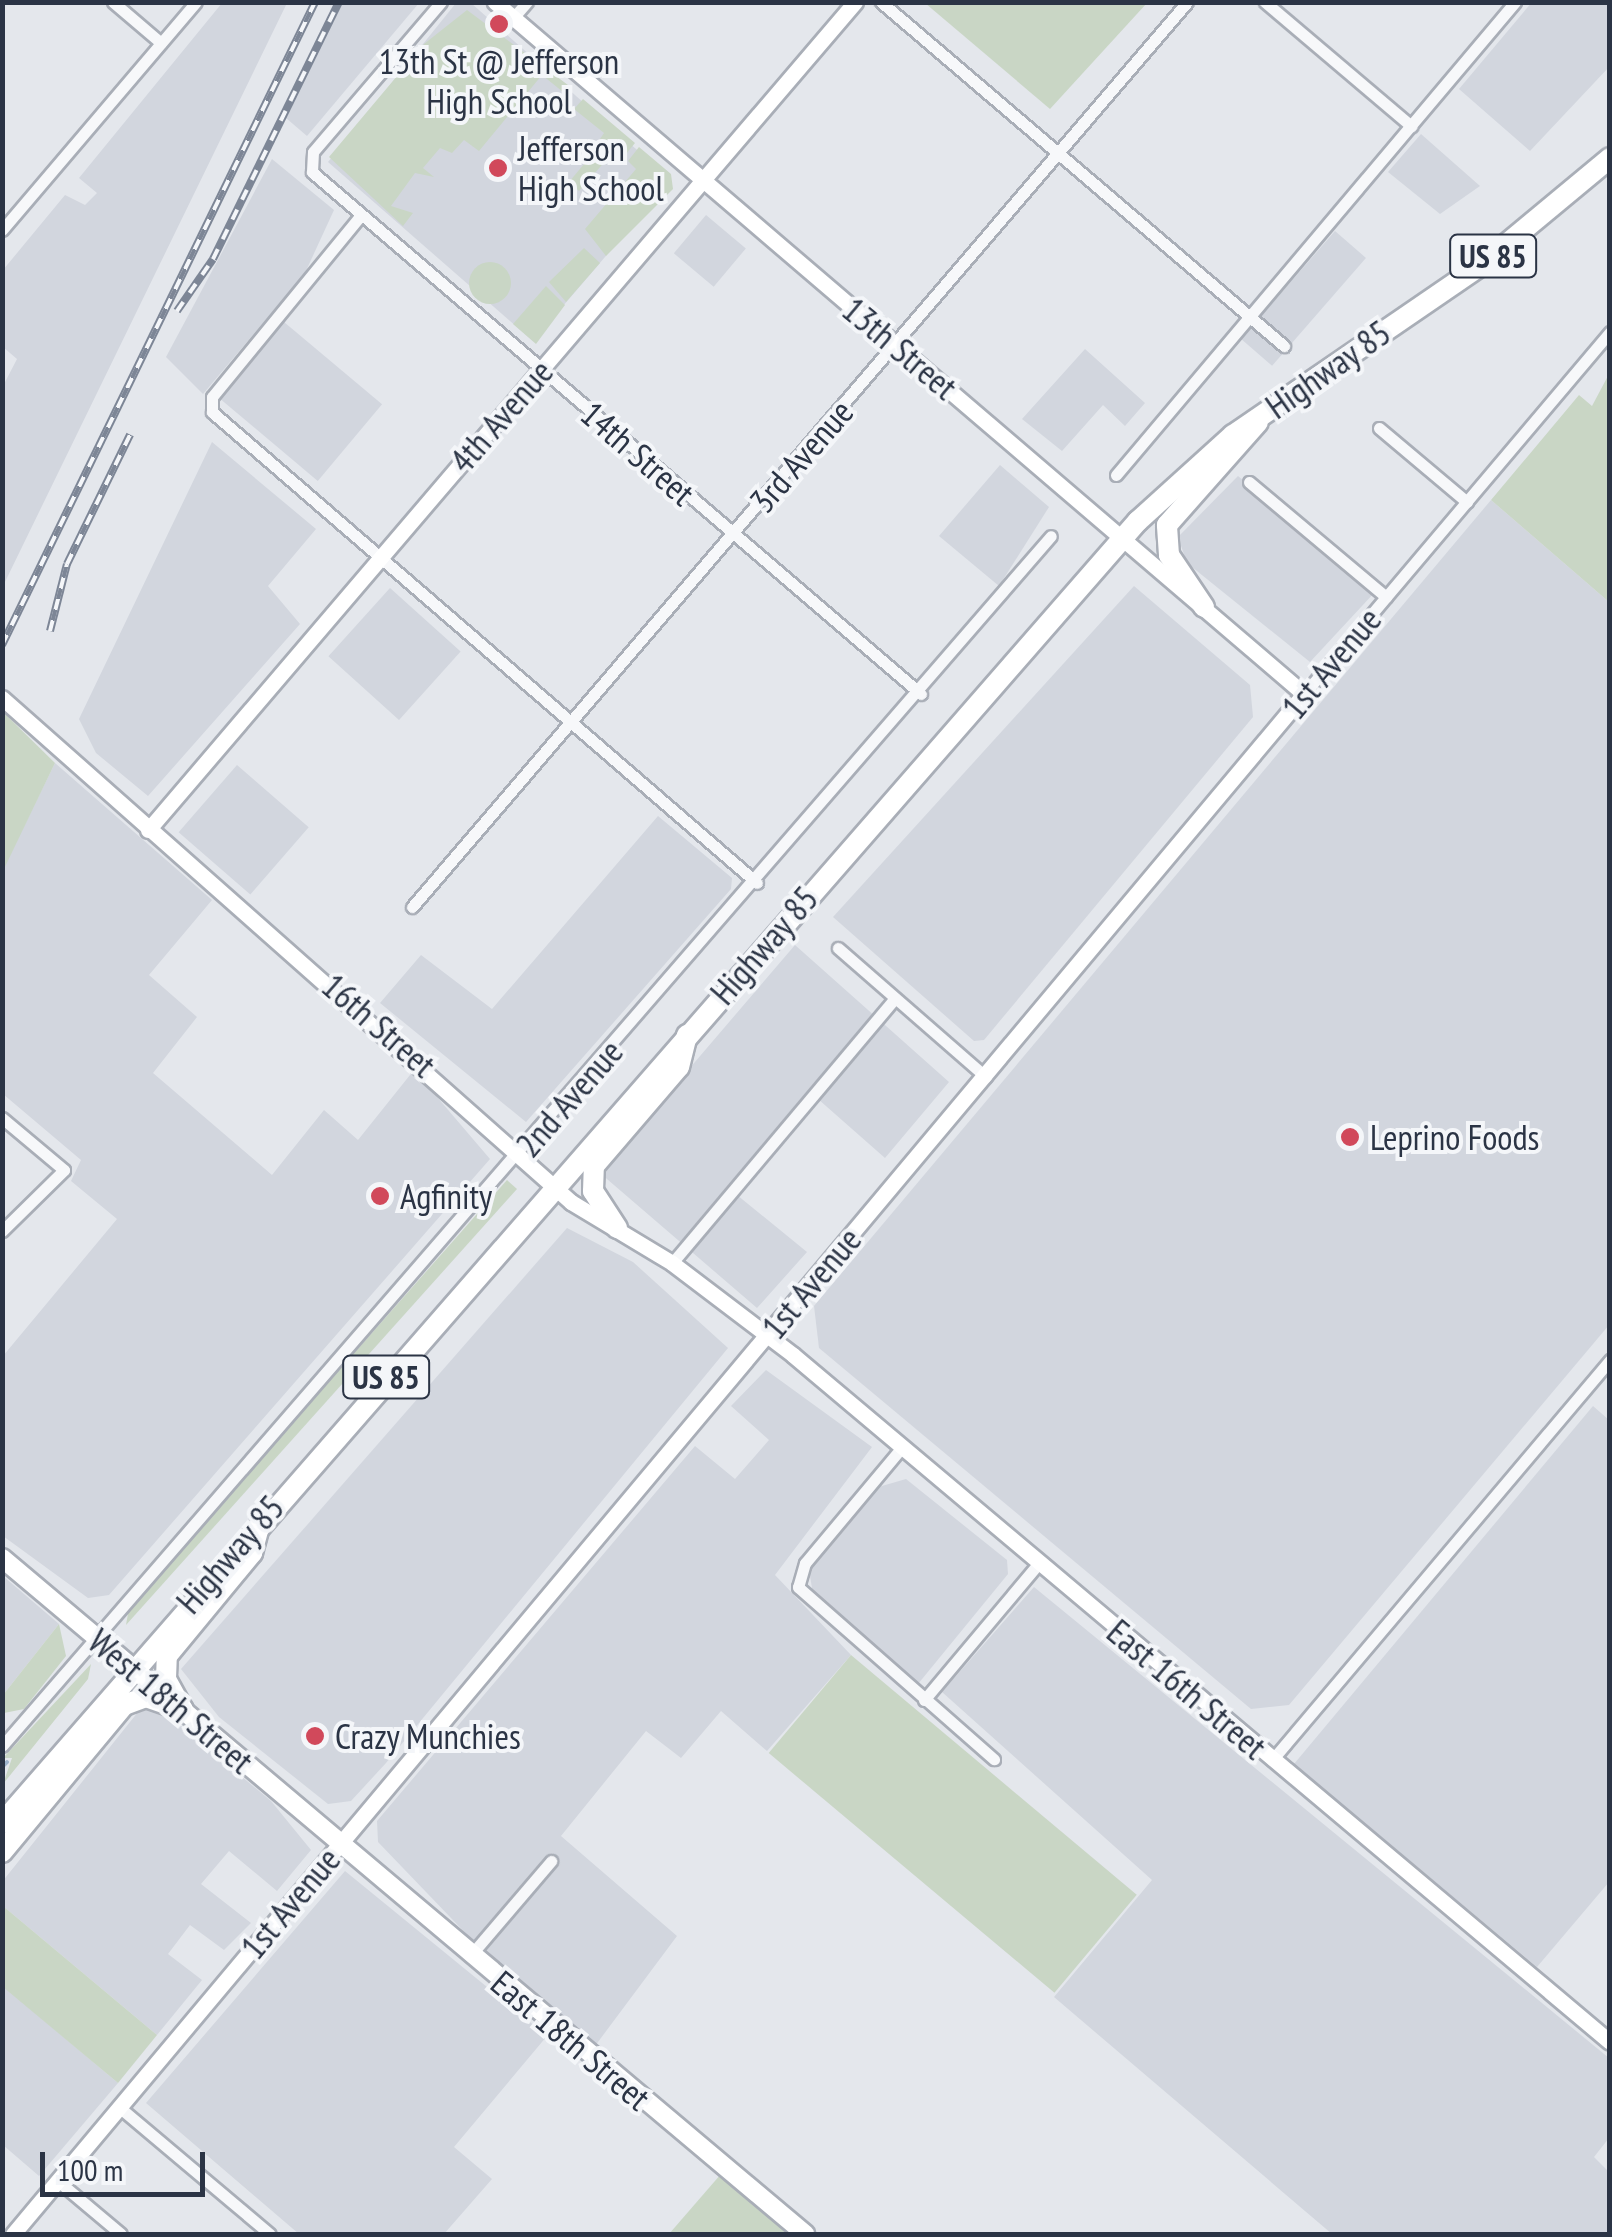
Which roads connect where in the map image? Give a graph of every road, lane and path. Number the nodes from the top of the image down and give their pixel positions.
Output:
1 (113, 2) edge
2 (196, 2) edge
3 (441, 2) edge
4 (494, 2) edge
5 (527, 2) edge
6 (855, 2) edge
7 (881, 2) edge
8 (1188, 2) edge
9 (1265, 2) edge
10 (1515, 2) edge
11 (513, 18) junction
12 (161, 43) junction
13 (1411, 126) junction
14 (1060, 155) junction
15 (1610, 158) edge
16 (702, 180) junction
17 (361, 215) junction
18 (2, 230) edge
19 (1247, 315) junction
20 (1610, 332) edge
21 (896, 345) junction
22 (1284, 346) dead end
23 (541, 370) junction
24 (1264, 413) junction
25 (1378, 428) dead end
26 (1116, 475) dead end
27 (1250, 482) dead end
28 (1467, 502) junction
29 (733, 534) junction
30 (1051, 536) dead end
31 (1123, 537) junction
32 (378, 559) junction
33 (1386, 597) junction
34 (1204, 606) junction
35 (920, 694) junction
36 (1304, 694) junction
37 (2, 698) edge
38 (570, 723) junction
39 (148, 830) junction
40 (757, 883) junction
41 (412, 907) dead end
42 (838, 948) dead end
43 (895, 998) junction
44 (688, 1032) junction
45 (986, 1076) junction
46 (2, 1118) edge
47 (519, 1155) junction
48 (552, 1186) junction
49 (616, 1228) junction
50 (2, 1231) edge
51 (672, 1262) junction
52 (764, 1340) junction
53 (1610, 1360) edge
54 (903, 1446) junction
55 (260, 1520) junction
56 (2, 1558) edge
57 (1038, 1564) junction
58 (94, 1636) junction
59 (132, 1666) junction
60 (924, 1700) junction
61 (183, 1710) junction
62 (2, 1746) edge
63 (994, 1760) dead end
64 (1272, 1760) junction
65 (2, 1823) edge
66 (344, 1838) junction
67 (2, 1852) edge
68 (551, 1861) dead end
69 (470, 1956) junction
70 (1610, 2042) edge
71 (119, 2107) junction
72 (58, 2181) junction
73 (13, 2234) edge
74 (121, 2234) edge
75 (270, 2234) edge
76 (805, 2234) edge

1 - 12 street
2 - 12 street
3 - 17 street, 14th Street
4 - 11 street, 13th Street
5 - 11 street
6 - 16 street, 4th Avenue
7 - 14 street
8 - 14 street, 3rd Avenue
9 - 13 street
10 - 13 street
11 - 16 street, 13th Street
12 - 18 street
13 - 19 street
14 - 19 street
14 - 21 street, 3rd Avenue
15 - 24 highway, Highway 85 / US 85
16 - 21 street, 13th Street
16 - 23 street, 4th Avenue
17 - 23 street, 14th Street
17 - 32 street
19 - 22 street
19 - 26 street
20 - 28 street, 1st Avenue
21 - 29 street, 3rd Avenue
21 - 31 street, 13th Street
23 - 29 street, 14th Street
23 - 32 street, 4th Avenue
24 - 31 highway, Highway 85 / US 85
24 - 34 highway
25 - 28 street
27 - 33 street
28 - 33 street, 1st Avenue
29 - 35 street, 14th Street
29 - 38 street, 3rd Avenue
30 - 35 street, 2nd Avenue
31 - 34 street, 13th Street
31 - 44 highway, Highway 85 / US 85
32 - 38 street
32 - 39 street, 4th Avenue
33 - 36 street, 1st Avenue
34 - 36 street, 13th Street
35 - 40 street, 2nd Avenue
36 - 45 street, 1st Avenue
37 - 39 street, 16th Street
38 - 40 street
38 - 41 street, 3rd Avenue
39 - 47 street, 16th Street
40 - 47 street, 2nd Avenue
42 - 43 street
43 - 45 street
43 - 51 street
44 - 48 highway, Highway 85 / US 85
44 - 49 highway
45 - 52 street, 1st Avenue
46 - 50 street
47 - 48 street, 16th Street
47 - 58 street, 2nd Avenue
48 - 49 street, 16th Street
48 - 55 highway, Highway 85 / US 85
49 - 51 street, 16th Street
51 - 52 street, 16th Street
52 - 54 street, East 16th Street
52 - 66 street, 1st Avenue
53 - 64 street
54 - 57 street, East 16th Street
54 - 60 street
55 - 59 highway, Highway 85 / US 85
55 - 61 highway
56 - 58 main road, West 18th Street
57 - 60 street
57 - 64 street, East 16th Street
58 - 59 main road, West 18th Street
58 - 62 street, 2nd Avenue
59 - 61 main road, West 18th Street
59 - 65 highway, Highway 85 / US 85
60 - 63 street
61 - 66 main road, West 18th Street
61 - 67 highway
64 - 70 street, East 16th Street
66 - 69 main road, East 18th Street
66 - 71 street, 1st Avenue
68 - 69 street
69 - 76 main road, East 18th Street
71 - 72 street, 1st Avenue
71 - 75 street
72 - 73 street, 1st Avenue
72 - 74 street

